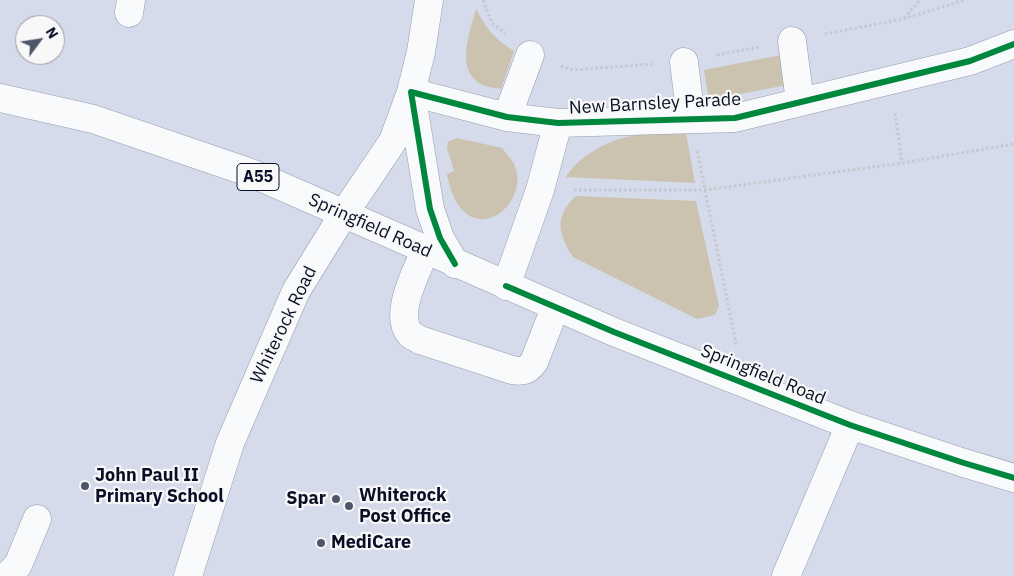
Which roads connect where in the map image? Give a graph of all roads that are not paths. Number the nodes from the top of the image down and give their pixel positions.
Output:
1 (429, 0) edge
2 (792, 41) dead end
3 (1014, 44) edge
4 (530, 55) dead end
5 (684, 62) dead end
6 (411, 92) junction
7 (0, 98) edge
8 (800, 102) junction
9 (507, 117) junction
10 (691, 119) junction
11 (558, 124) junction
12 (343, 214) junction
13 (425, 251) junction
14 (455, 264) junction
15 (506, 286) junction
16 (555, 308) junction
17 (850, 426) junction
18 (1014, 478) edge
19 (38, 520) dead end
20 (7, 576) edge
21 (188, 576) edge
22 (786, 576) edge

1 - 6 main road, Whiterock Road
2 - 8 main road
3 - 8 main road, New Barnsley Parade
4 - 9 main road
5 - 10 main road
6 - 9 main road, New Barnsley Parade
6 - 12 main road, Whiterock Road
6 - 14 main road
7 - 12 main road, Springfield Road / A55
8 - 10 main road, New Barnsley Parade
9 - 11 main road, New Barnsley Parade
10 - 11 main road, New Barnsley Parade
11 - 15 main road
12 - 13 main road, Springfield Road / A55
12 - 21 main road, Whiterock Road
13 - 14 main road, Springfield Road / A55
13 - 16 main road
14 - 15 main road, Springfield Road / A55
15 - 16 main road, Springfield Road / A55
16 - 17 main road, Springfield Road / A55
17 - 18 main road, Springfield Road / A55
17 - 22 main road
19 - 20 main road

